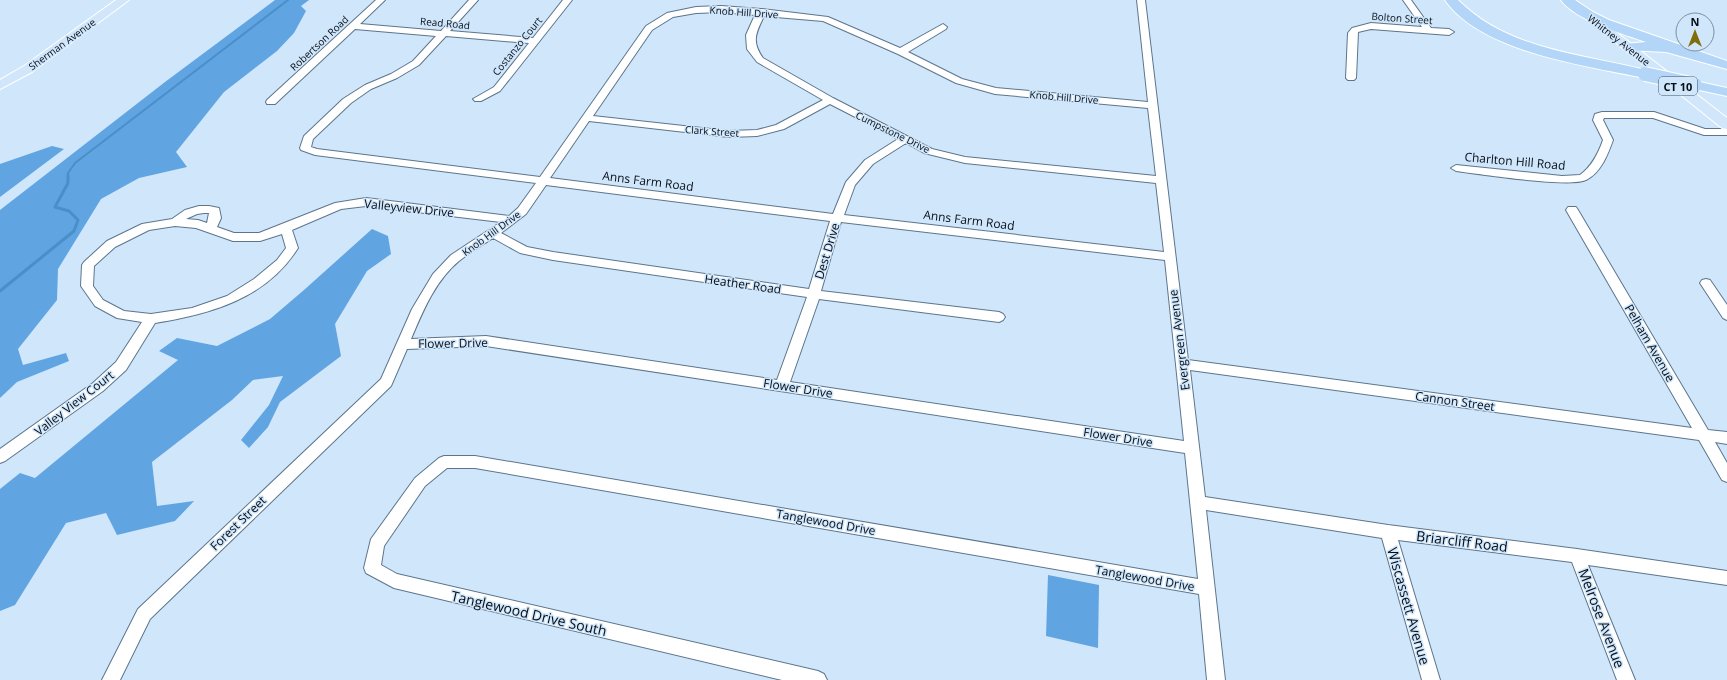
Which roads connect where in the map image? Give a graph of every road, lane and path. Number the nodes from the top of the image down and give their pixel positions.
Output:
1 (123, 0) edge
2 (381, 0) edge
3 (474, 0) edge
4 (568, 0) edge
5 (1141, 0) edge
6 (1407, 0) edge
7 (1451, 0) edge
8 (1567, 0) edge
9 (695, 5) edge
10 (761, 12) junction
11 (1585, 13) junction
12 (353, 26) junction
13 (943, 27) dead end
14 (1429, 31) junction
15 (1449, 32) dead end
16 (444, 33) junction
17 (535, 42) junction
18 (1630, 47) junction
19 (901, 52) junction
20 (1695, 55) junction
21 (1727, 64) edge
22 (1351, 78) dead end
23 (0, 86) edge
24 (1727, 92) edge
25 (478, 100) dead end
26 (830, 100) junction
27 (271, 102) dead end
28 (1154, 106) junction
29 (586, 118) junction
30 (1727, 125) edge
31 (1727, 132) edge
32 (904, 140) junction
33 (1456, 168) dead end
34 (1162, 180) junction
35 (542, 181) junction
36 (1572, 210) dead end
37 (837, 218) junction
38 (512, 220) junction
39 (175, 222) junction
40 (286, 228) junction
41 (211, 229) junction
42 (492, 233) junction
43 (1170, 257) junction
44 (1706, 283) dead end
45 (814, 294) junction
46 (1727, 315) edge
47 (999, 318) dead end
48 (151, 319) junction
49 (403, 344) junction
50 (1182, 364) junction
51 (386, 382) joint
52 (782, 386) junction
53 (1704, 435) junction
54 (1727, 438) edge
55 (1191, 448) junction
56 (0, 457) edge
57 (444, 462) joint
58 (1727, 476) edge
59 (1198, 502) junction
60 (1388, 532) junction
61 (1578, 556) junction
62 (1727, 578) edge
63 (1206, 588) junction
64 (111, 680) edge
65 (818, 680) edge
66 (1216, 680) edge
67 (1430, 680) edge
68 (1626, 680) edge

1 - 23 main road, Sherman Avenue
2 - 12 street, Robertson Road
3 - 16 street
4 - 17 street, Costanzo Court
5 - 28 street, Evergreen Avenue
6 - 14 street
7 - 24 highway, bridge
8 - 11 highway, Whitney Avenue / CT 10
9 - 10 street, Knob Hill Drive
9 - 29 street, Knob Hill Drive
10 - 19 street, Knob Hill Drive
10 - 26 street, Cumpstone Drive
11 - 18 main road, Whitney Avenue / CT 10
11 - 20 highway
12 - 16 street, Read Road
12 - 27 street, Robertson Road
13 - 19 street
14 - 15 street, Bolton Street
14 - 22 street, Bolton Street
16 - 17 street, Read Road
16 - 35 street, Anns Farm Road
17 - 25 street, Costanzo Court
18 - 20 highway
18 - 30 main road, Whitney Avenue / CT 10
19 - 28 street, Knob Hill Drive
20 - 21 highway
26 - 29 street, Clark Street
26 - 32 street, Cumpstone Drive
28 - 34 street, Evergreen Avenue
29 - 35 street, Knob Hill Drive
31 - 33 street, Charlton Hill Road
32 - 34 street, Cumpstone Drive
32 - 37 street, Dest Drive
34 - 43 street, Evergreen Avenue
35 - 37 street, Anns Farm Road
35 - 38 street, Knob Hill Drive
36 - 53 street, Pelham Avenue
37 - 43 street, Anns Farm Road
37 - 45 street, Dest Drive
38 - 40 street, Valleyview Drive
38 - 42 street, Knob Hill Drive
39 - 41 street, Valleyview Drive
39 - 41 street, Valleyview Drive
39 - 48 street, Valleyview Drive
40 - 41 street, Valleyview Drive
40 - 48 street, Valleyview Drive
42 - 45 street, Heather Road
42 - 49 street, Knob Hill Drive
43 - 50 street, Evergreen Avenue
44 - 46 street
45 - 47 street, Heather Road
45 - 52 street, Dest Drive
48 - 56 street, Valley View Court
49 - 51 street, Knob Hill Drive
49 - 52 street, Flower Drive
50 - 53 street, Cannon Street
50 - 55 street, Evergreen Avenue
51 - 64 street, Forest Street
52 - 55 street, Flower Drive
53 - 54 street, Cannon Street
53 - 58 street, Pelham Avenue
55 - 59 street, Evergreen Avenue
57 - 63 street, Tanglewood Drive
57 - 65 street, Tanglewood Drive South
59 - 60 street, Briarcliff Road
59 - 63 street, Evergreen Avenue
60 - 61 street, Briarcliff Road
60 - 67 street, Wiscassett Avenue
61 - 62 street, Briarcliff Road
61 - 68 street, Melrose Avenue
63 - 66 street, Evergreen Avenue

